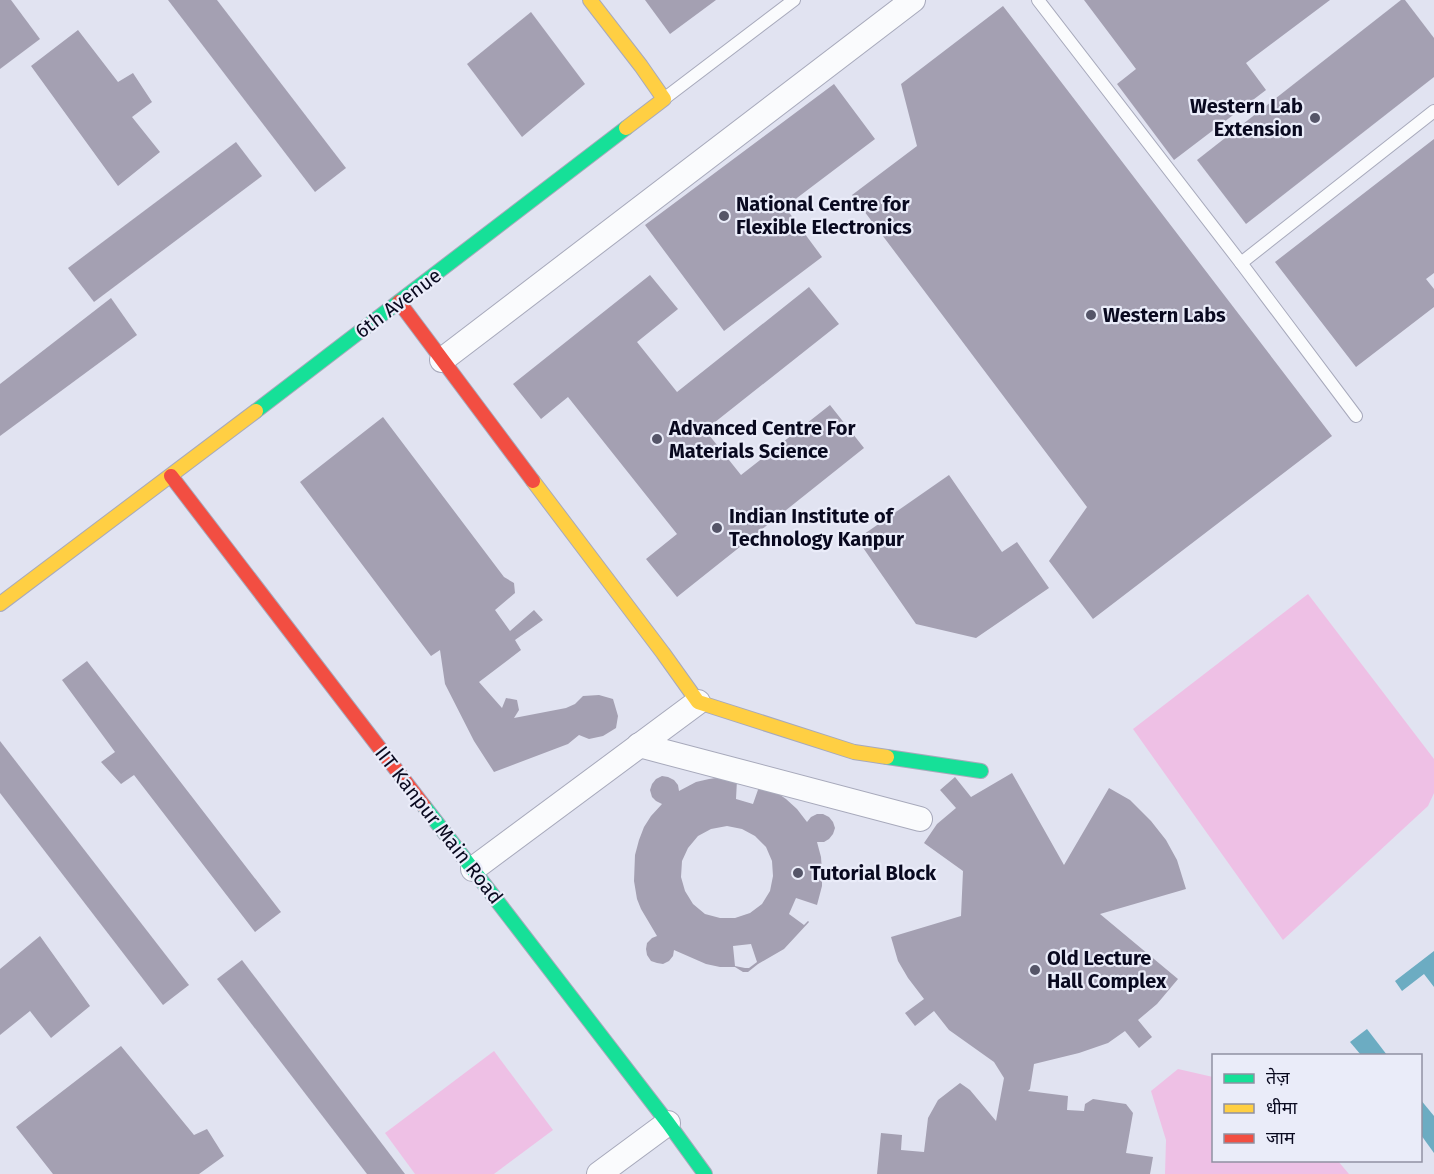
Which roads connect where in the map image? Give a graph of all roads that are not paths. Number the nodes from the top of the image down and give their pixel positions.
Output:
1 (590, 0) edge
2 (794, 0) edge
3 (913, 0) edge
4 (1038, 0) edge
5 (664, 99) junction
6 (1434, 111) edge
7 (1241, 263) junction
8 (399, 302) junction
9 (442, 360) junction
10 (1356, 417) dead end
11 (171, 476) junction
12 (0, 604) edge
13 (698, 702) junction
14 (639, 745) junction
15 (981, 771) dead end
16 (920, 819) dead end
17 (473, 869) junction
18 (668, 1122) junction
19 (599, 1174) edge
20 (705, 1174) edge

1 - 5 street
2 - 5 lane, 6th Avenue
3 - 9 street
4 - 7 lane
5 - 8 street, 6th Avenue
6 - 7 lane
7 - 10 lane
8 - 9 street
8 - 11 street, 6th Avenue
9 - 13 street
11 - 12 street, 6th Avenue
11 - 17 street, IIT Kanpur Main Road
13 - 14 street
13 - 15 street
14 - 16 street
14 - 17 street
17 - 18 street, IIT Kanpur Main Road
18 - 19 street
18 - 20 street, IIT Kanpur Main Road

